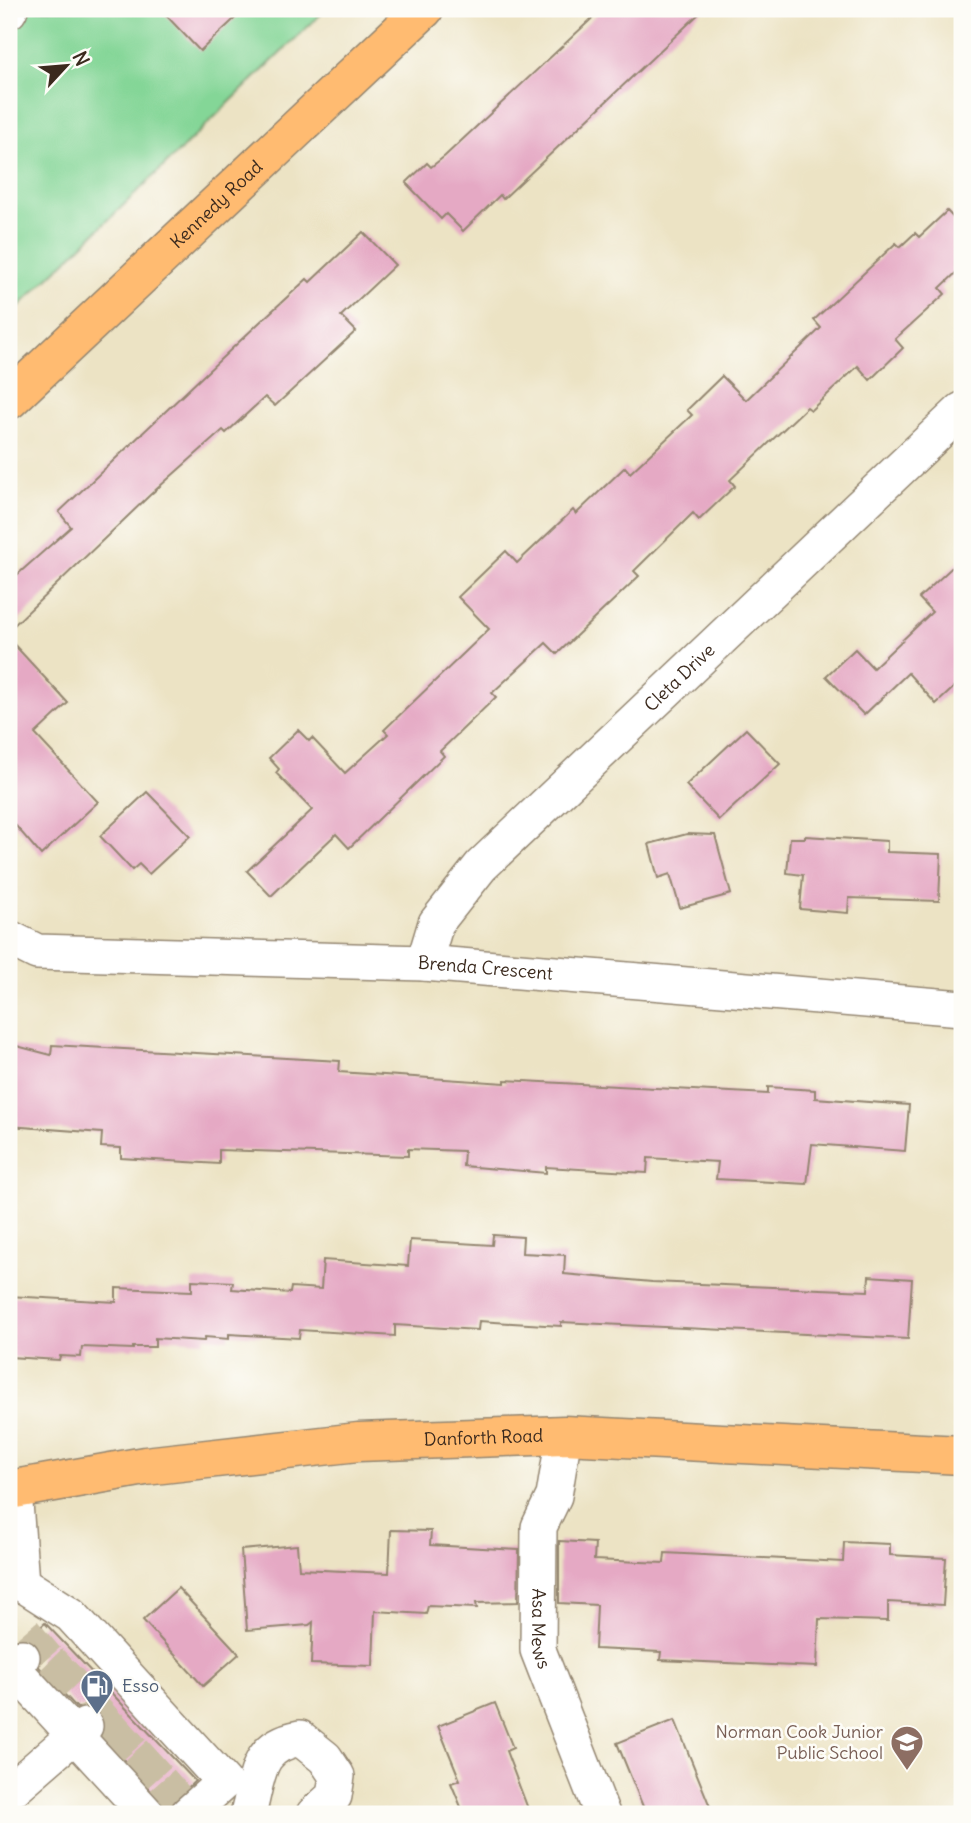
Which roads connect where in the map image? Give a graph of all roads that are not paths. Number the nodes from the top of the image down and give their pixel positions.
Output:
1 (424, 9) edge
2 (9, 400) edge
3 (962, 410) edge
4 (9, 938) edge
5 (424, 963) junction
6 (962, 1008) edge
7 (564, 1435) junction
8 (962, 1455) edge
9 (11, 1490) edge
10 (15, 1594) edge
11 (14, 1662) edge
12 (91, 1743) junction
13 (9, 1793) edge
14 (161, 1812) edge
15 (248, 1814) edge
16 (314, 1814) edge
17 (602, 1814) edge

1 - 2 main road, Kennedy Road
3 - 5 street, Cleta Drive
4 - 5 street, Brenda Crescent
5 - 6 street, Brenda Crescent
7 - 8 main road, Danforth Road
7 - 9 main road, Danforth Road
7 - 17 street, Asa Mews
9 - 10 street
10 - 14 street
11 - 12 street
12 - 13 street
12 - 14 street
15 - 16 street

